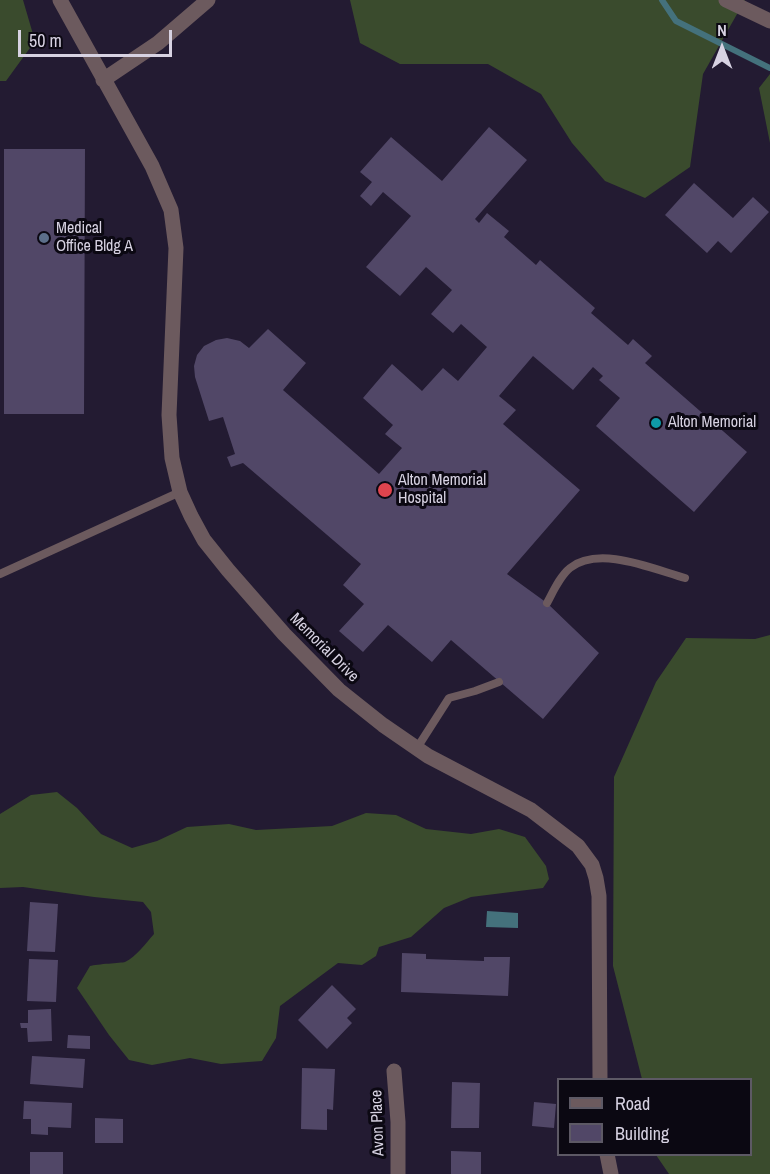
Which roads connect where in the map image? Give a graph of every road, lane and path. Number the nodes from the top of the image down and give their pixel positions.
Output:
1 (60, 0) edge
2 (208, 0) edge
3 (726, 0) edge
4 (770, 21) edge
5 (103, 80) junction
6 (180, 492) junction
7 (0, 573) edge
8 (685, 578) dead end
9 (547, 603) dead end
10 (499, 682) dead end
11 (417, 748) junction
12 (394, 1071) dead end
13 (600, 1078) edge
14 (607, 1156) edge
15 (398, 1174) edge
16 (611, 1174) edge

1 - 5 street, Memorial Drive
2 - 5 street
3 - 4 street
5 - 6 street, Memorial Drive
6 - 7 lane
6 - 11 street, Memorial Drive
8 - 9 lane
10 - 11 lane
11 - 13 street, Memorial Drive
12 - 15 street, Avon Place
14 - 16 street

